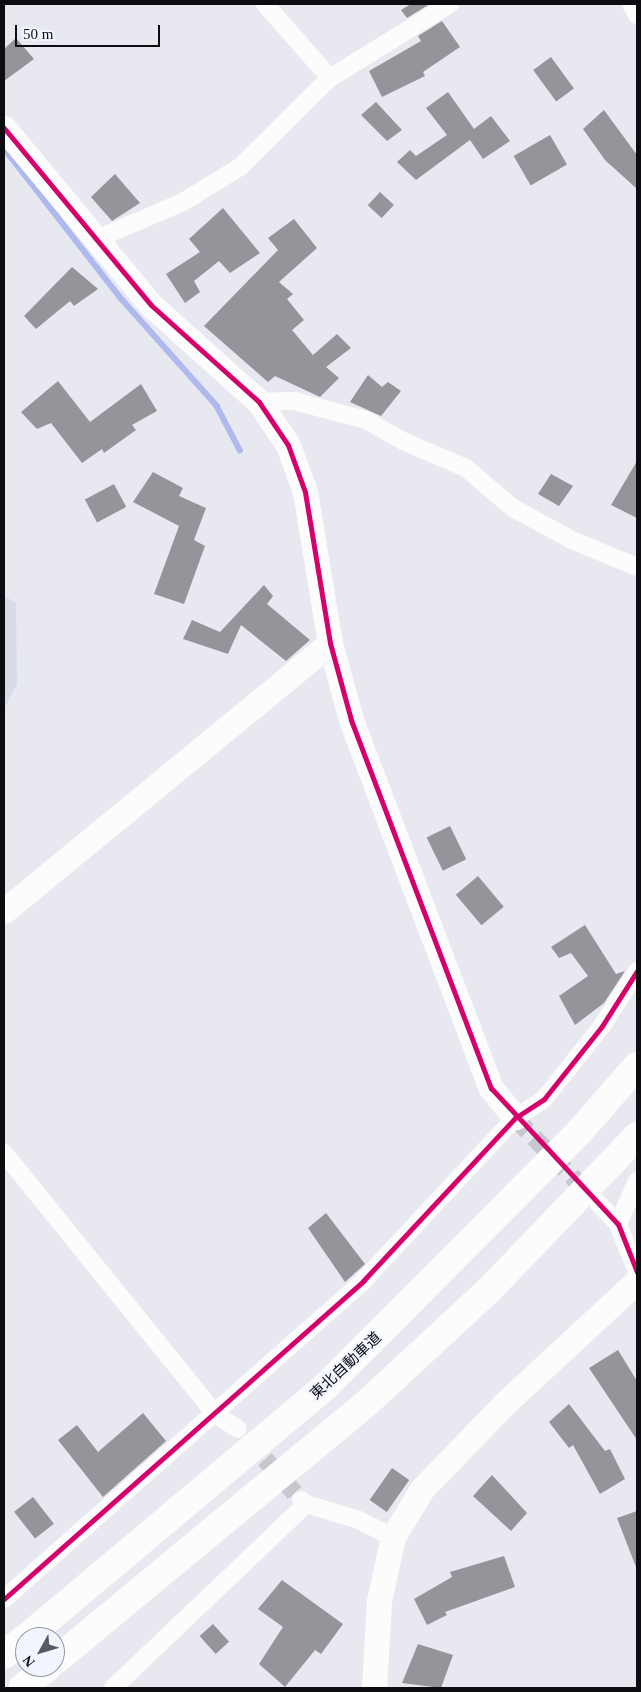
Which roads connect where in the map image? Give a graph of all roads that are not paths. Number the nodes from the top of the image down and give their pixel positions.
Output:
1 (265, 4) edge
2 (450, 4) edge
3 (631, 4) edge
4 (637, 15) edge
5 (330, 78) junction
6 (4, 128) edge
7 (94, 240) junction
8 (259, 402) junction
9 (637, 567) edge
10 (330, 642) junction
11 (4, 911) edge
12 (637, 970) edge
13 (637, 1066) edge
14 (515, 1118) junction
15 (637, 1136) edge
16 (4, 1153) edge
17 (637, 1181) edge
18 (598, 1203) tunnel mouth
19 (618, 1224) junction
20 (637, 1272) edge
21 (637, 1281) edge
22 (215, 1414) junction
23 (238, 1429) tunnel mouth
24 (393, 1537) junction
25 (4, 1599) edge
26 (39, 1627) edge
27 (15, 1646) edge
28 (65, 1653) edge
29 (4, 1655) edge
30 (36, 1677) edge
31 (22, 1688) edge
32 (113, 1688) edge
33 (374, 1688) edge

1 - 5 street
2 - 5 street
3 - 4 street
5 - 7 street
6 - 7 street
7 - 8 street
8 - 9 street
8 - 10 street
10 - 11 street
10 - 14 street
12 - 14 street
13 - 26 highway, 東北自動車道
14 - 22 street
15 - 28 highway
16 - 22 street
17 - 19 street
18 - 19 street
19 - 20 street
21 - 24 street
22 - 23 street
22 - 25 street
24 - 32 street
24 - 33 street
27 - 29 highway, 東北自動車道
30 - 31 highway

